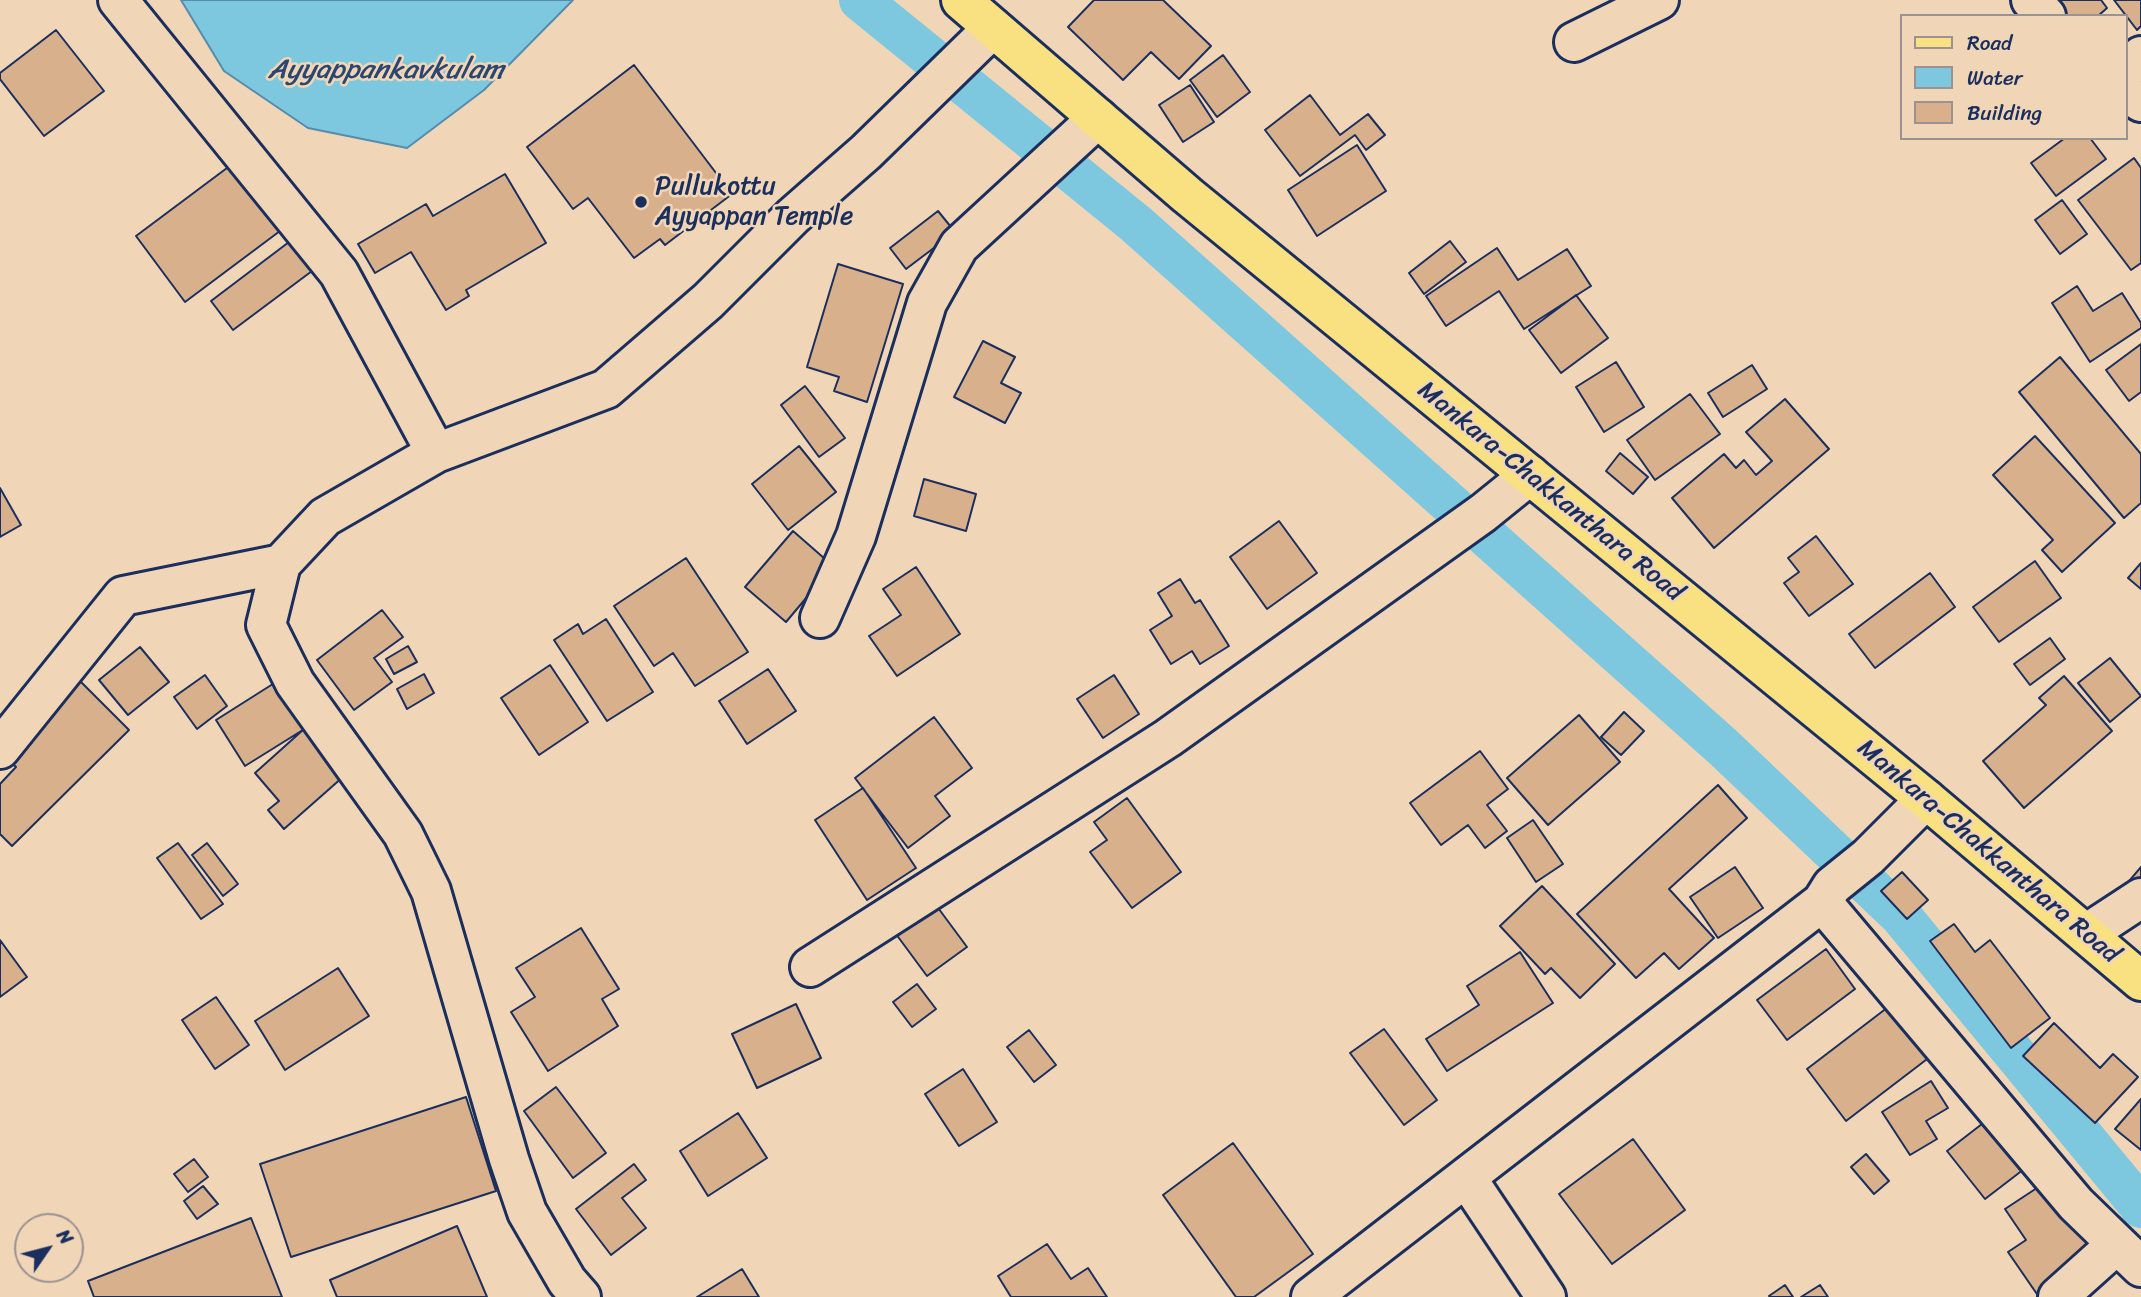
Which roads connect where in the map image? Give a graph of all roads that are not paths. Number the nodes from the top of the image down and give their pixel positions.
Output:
1 (118, 0) edge
2 (961, 0) edge
3 (1659, 0) edge
4 (2031, 0) edge
5 (2044, 14) edge
6 (987, 35) junction
7 (1574, 42) dead end
8 (2141, 56) edge
9 (2127, 68) edge
10 (1098, 118) junction
11 (436, 453) junction
12 (1530, 475) junction
13 (281, 564) junction
14 (820, 618) dead end
15 (0, 749) edge
16 (1926, 799) junction
17 (1827, 894) junction
18 (2141, 898) edge
19 (2086, 934) junction
20 (810, 967) dead end
21 (2141, 981) edge
22 (1466, 1177) junction
23 (2129, 1256) edge
24 (580, 1297) edge
25 (1311, 1297) edge
26 (1546, 1297) edge
27 (2058, 1297) edge

1 - 11 street
2 - 6 main road, Mankara-Chakkanthara Road
3 - 7 street
4 - 5 street
6 - 10 main road, Mankara-Chakkanthara Road
6 - 11 street
8 - 9 street
10 - 12 main road, Mankara-Chakkanthara Road
10 - 14 street
11 - 13 street
12 - 16 main road, Mankara-Chakkanthara Road
12 - 20 street
13 - 15 street
13 - 24 street
16 - 17 street
16 - 19 main road, Mankara-Chakkanthara Road
17 - 22 street
17 - 23 street
18 - 19 street
19 - 21 main road, Mankara-Chakkanthara Road
22 - 25 street
22 - 26 street
23 - 27 street

